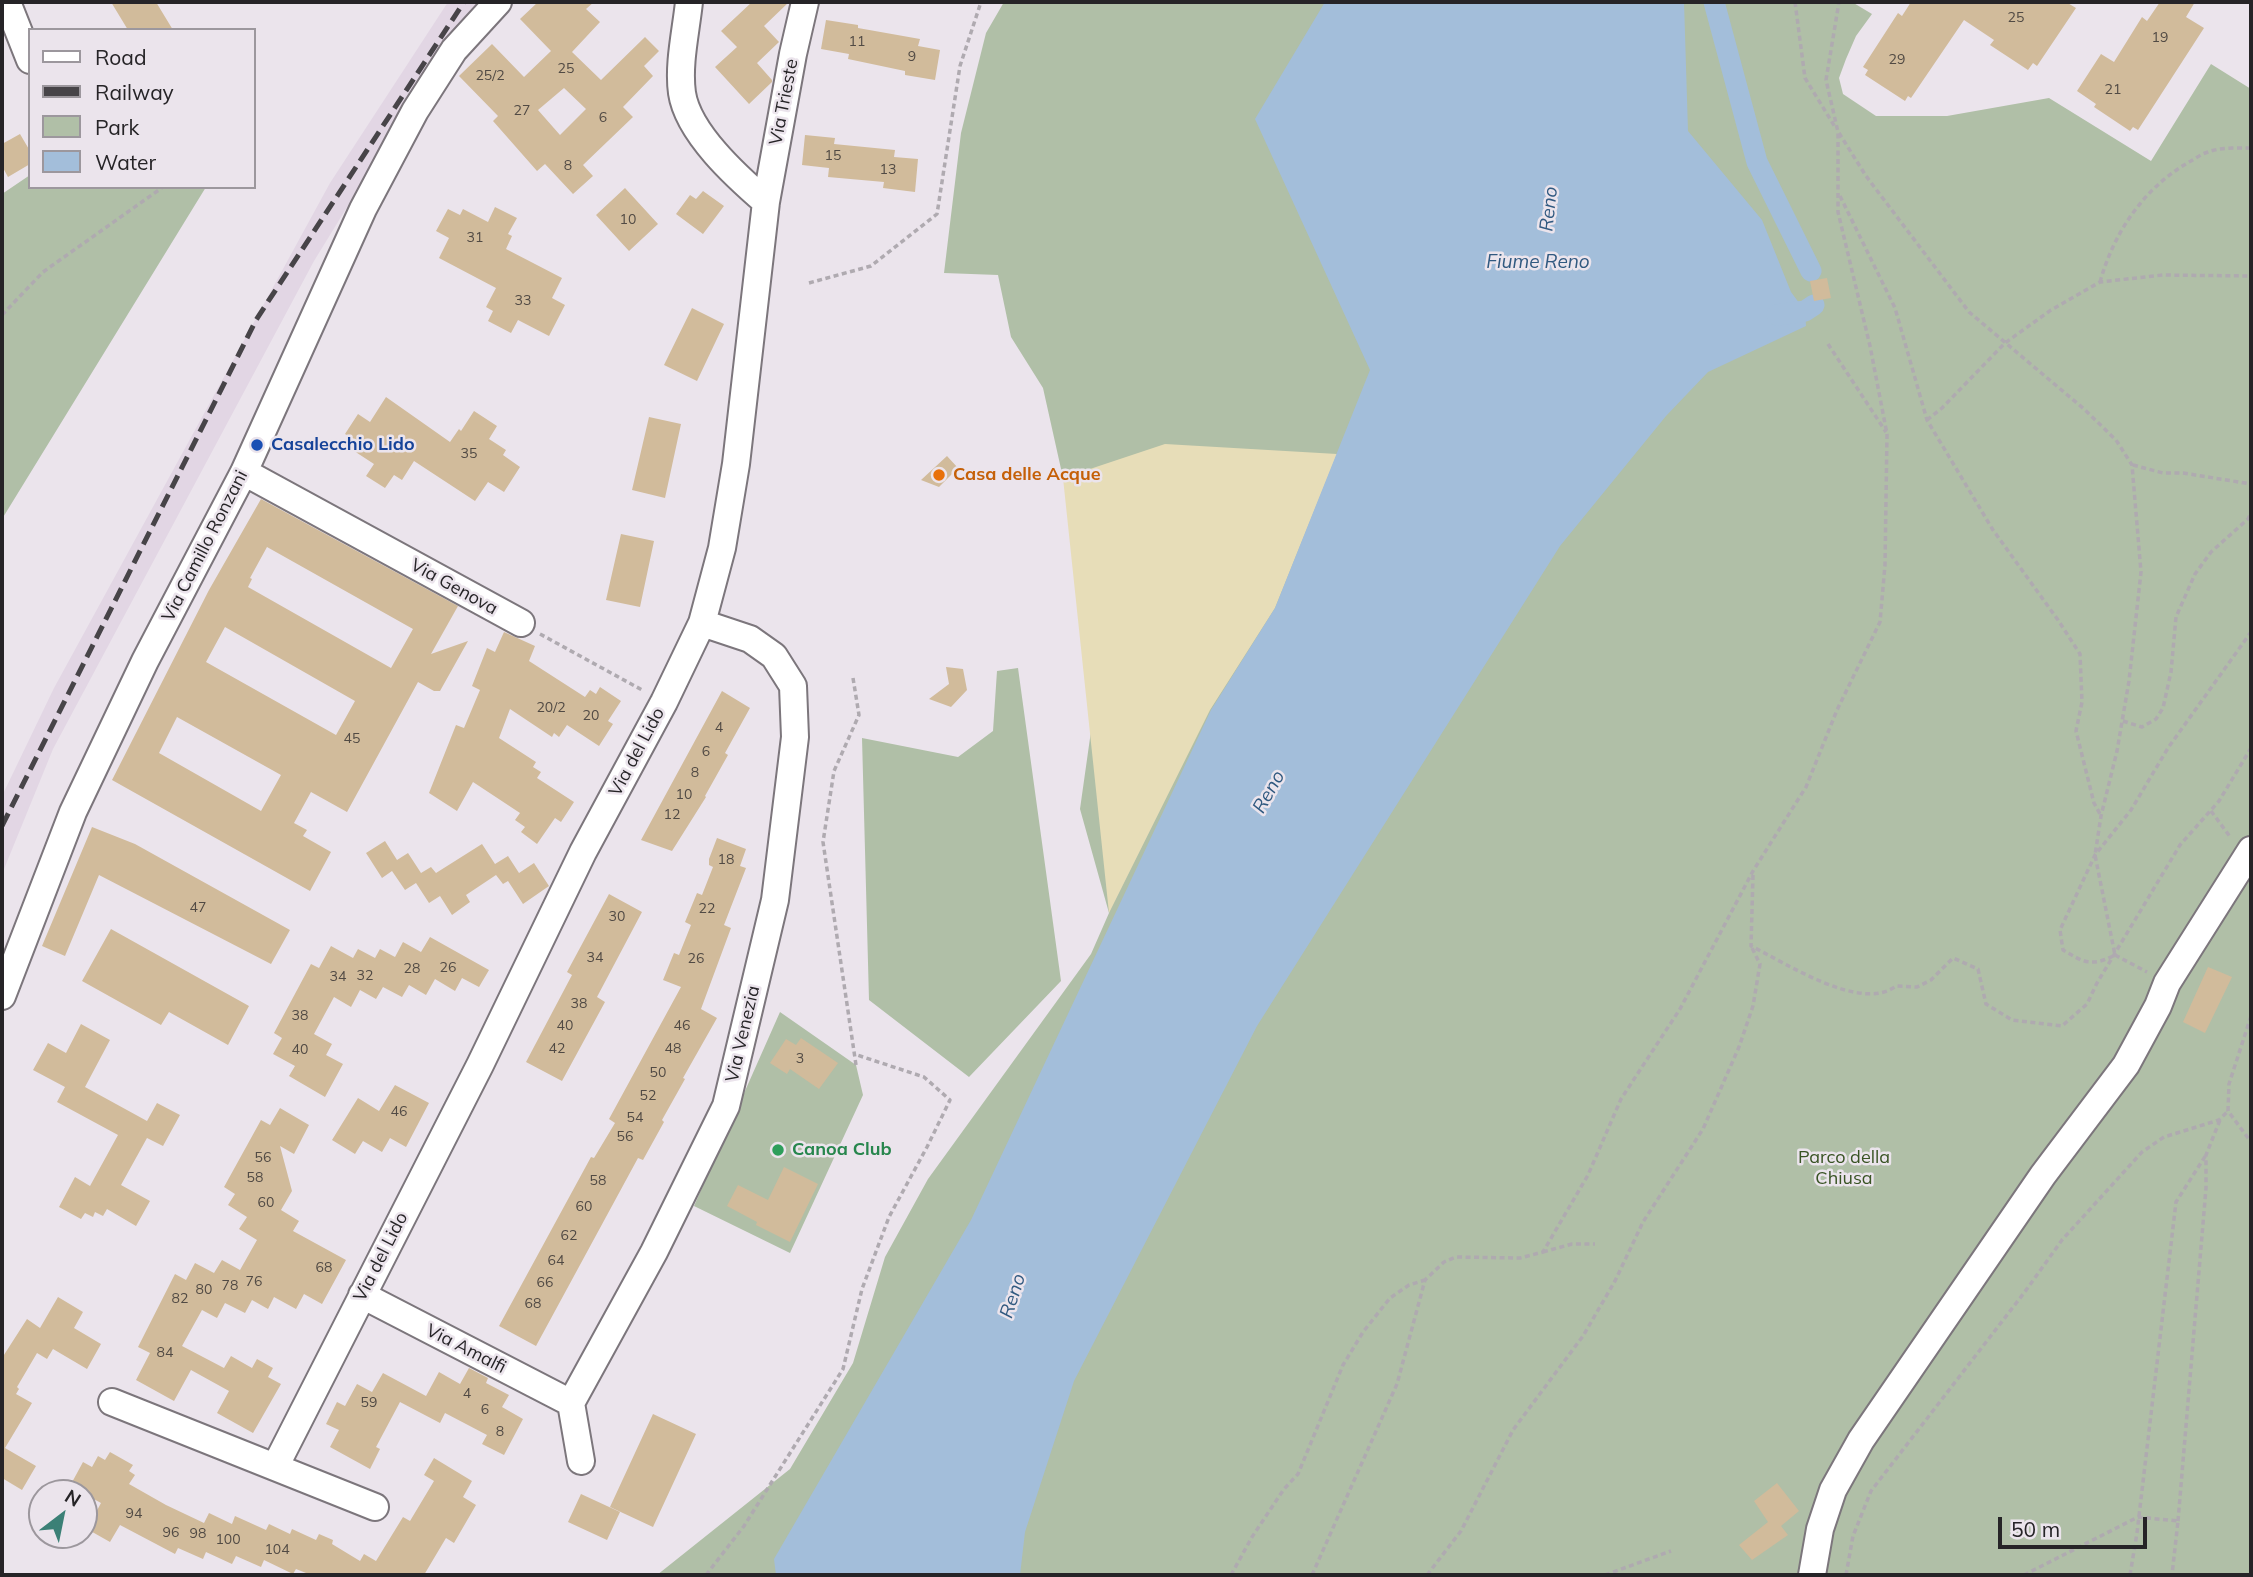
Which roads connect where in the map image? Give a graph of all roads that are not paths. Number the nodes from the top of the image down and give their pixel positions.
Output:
1 (7, 2) edge
2 (498, 2) edge
3 (688, 2) edge
4 (805, 2) edge
5 (28, 55) edge
6 (766, 202) junction
7 (244, 472) junction
8 (702, 622) junction
9 (521, 623) road end
10 (2250, 852) edge
11 (2, 996) edge
12 (362, 1294) junction
13 (111, 1402) dead end
14 (570, 1403) junction
15 (580, 1461) dead end
16 (275, 1467) junction
17 (375, 1507) dead end
18 (1812, 1575) edge

1 - 5 street
2 - 7 street, Via Camillo Ronzani
3 - 6 street
4 - 6 street, Via Trieste
6 - 8 street, Via del Lido
7 - 9 street, Via Genova
7 - 11 street, Via Camillo Ronzani
8 - 12 street, Via del Lido
8 - 14 street, Via Venezia
10 - 18 street
12 - 14 street, Via Amalfi
12 - 16 street, Via del Lido
13 - 16 street
14 - 15 street
16 - 17 street

